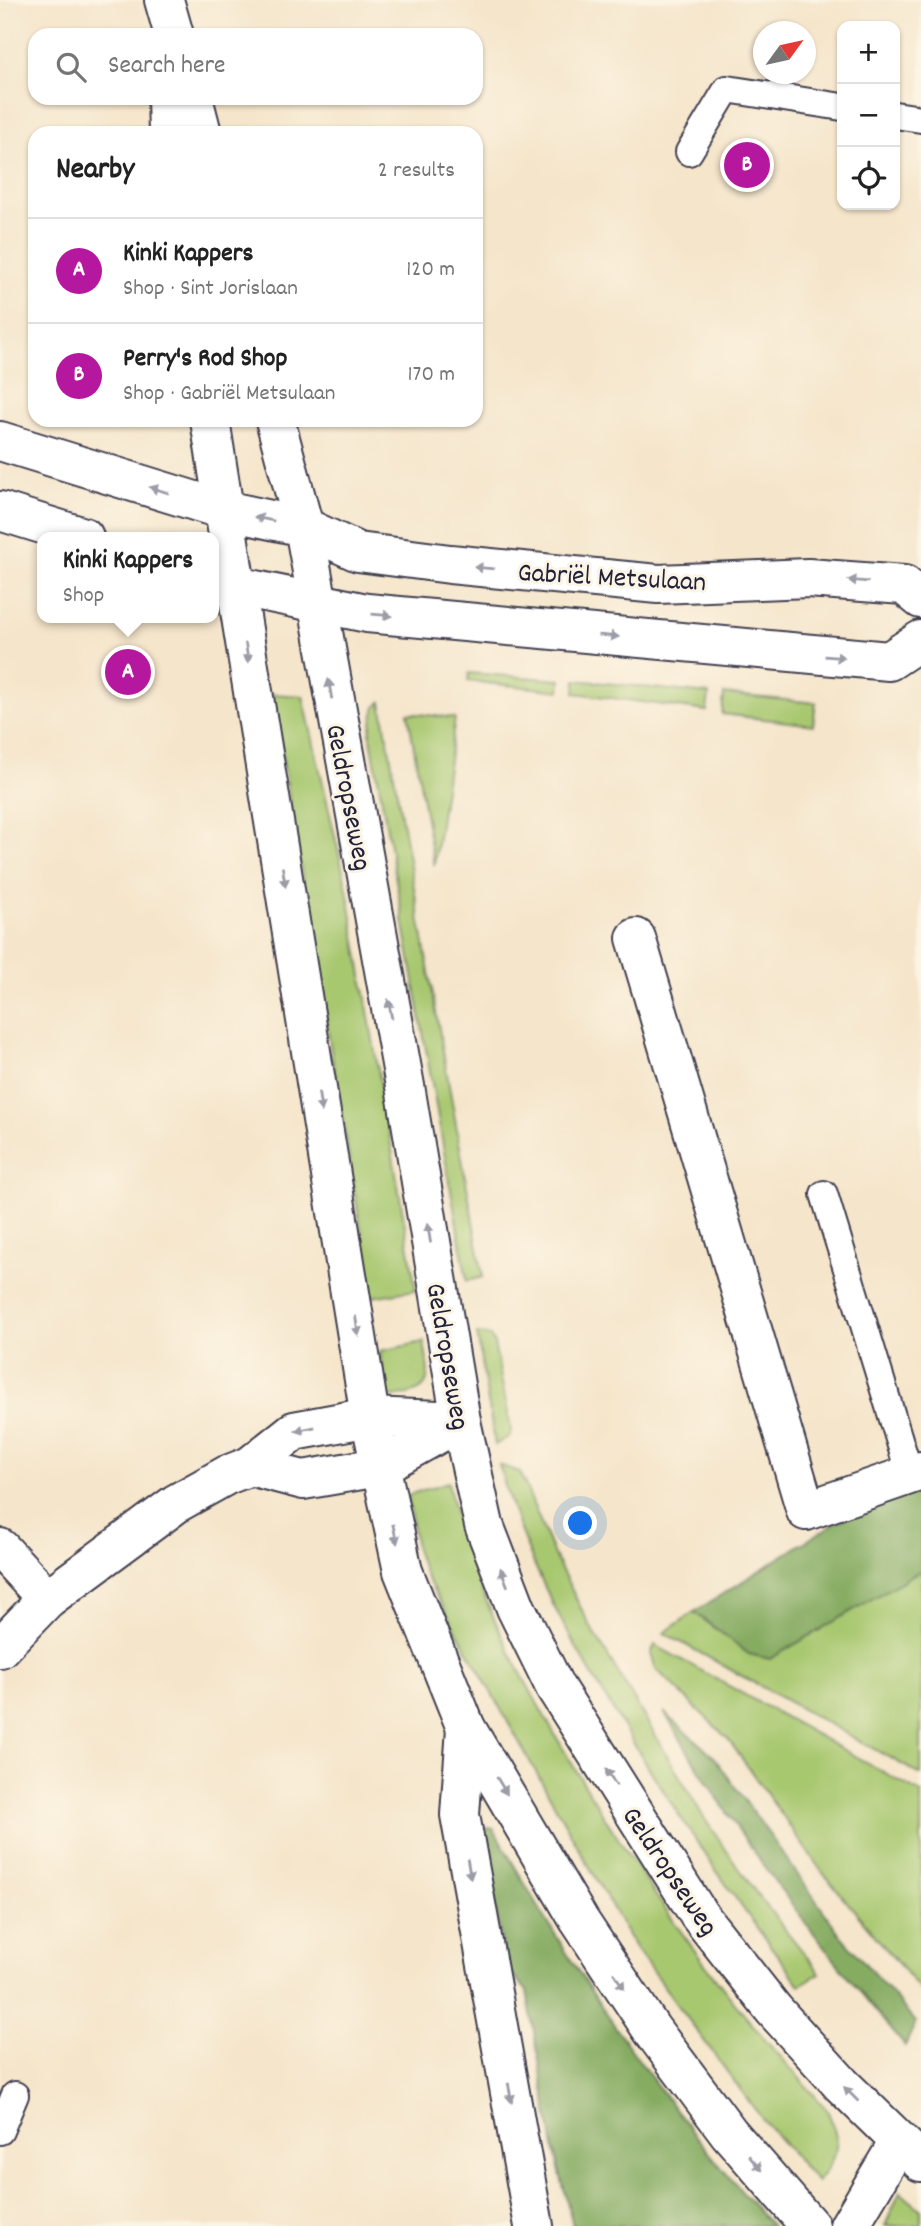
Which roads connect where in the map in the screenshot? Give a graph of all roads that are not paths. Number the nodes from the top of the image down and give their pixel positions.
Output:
1 (167, 105) edge
2 (195, 105) edge
3 (837, 106) edge
4 (900, 116) edge
5 (921, 119) edge
6 (168, 126) edge
7 (200, 126) edge
8 (689, 152) dead end
9 (211, 427) edge
10 (277, 427) edge
11 (0, 441) edge
12 (224, 510) junction
13 (0, 511) edge
14 (303, 527) junction
15 (67, 532) edge
16 (225, 582) edge
17 (921, 599) edge
18 (316, 601) junction
19 (921, 640) edge
20 (636, 938) dead end
21 (824, 1194) dead end
22 (370, 1417) junction
23 (461, 1421) junction
24 (250, 1466) junction
25 (379, 1467) junction
26 (916, 1473) edge
27 (0, 1548) edge
28 (47, 1599) junction
29 (0, 1648) edge
30 (466, 1728) junction
31 (15, 2095) dead end
32 (0, 2131) edge
33 (910, 2152) edge
34 (534, 2226) edge
35 (810, 2226) edge
36 (849, 2226) edge

1 - 6 main road
2 - 7 main road
3 - 8 lane
4 - 5 lane
9 - 12 main road
10 - 14 main road, Geldropseweg
12 -> 11 main road, Gabriël Metsulaan
14 -> 12 main road, Gabriël Metsulaan
12 - 16 main road
13 - 15 main road
17 -> 14 main road, Gabriël Metsulaan
14 - 18 main road, Geldropseweg
16 - 18 main road, Gabriël Metsulaan
16 -> 22 main road
18 -> 19 main road, Gabriël Metsulaan
23 -> 18 main road, Geldropseweg
20 - 26 main road
21 - 26 lane
22 - 23 main road
22 -> 24 main road
22 - 25 main road
23 - 25 main road
33 -> 23 main road, Geldropseweg
24 - 25 main road
24 - 28 main road
25 -> 30 main road
27 - 28 main road
28 - 29 main road
30 -> 34 main road
30 -> 35 main road
31 - 32 lane
33 - 36 main road

